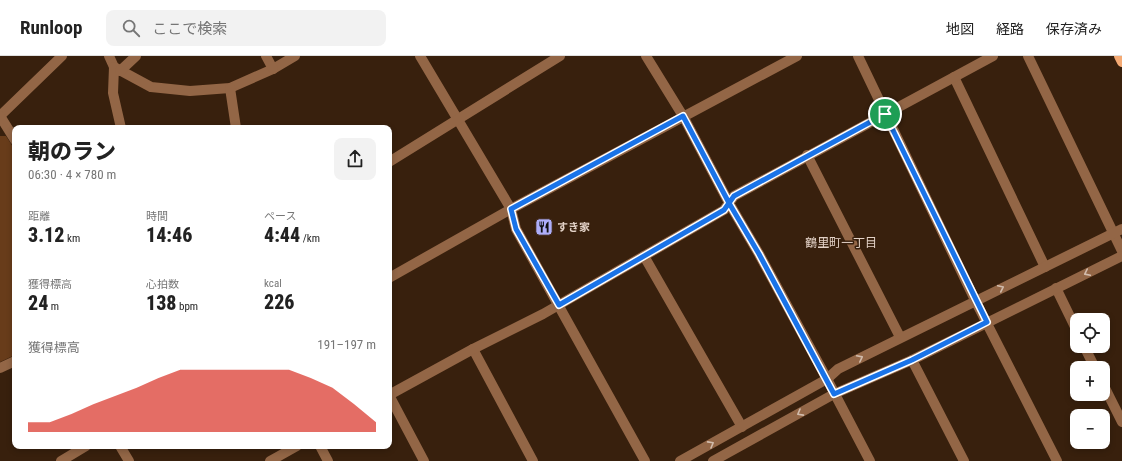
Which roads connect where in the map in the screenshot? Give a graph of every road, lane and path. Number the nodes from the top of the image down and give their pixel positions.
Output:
1 (62, 56) edge
2 (109, 56) edge
3 (136, 56) edge
4 (266, 56) edge
5 (295, 56) edge
6 (420, 56) edge
7 (560, 56) edge
8 (646, 56) edge
9 (797, 56) edge
10 (858, 56) edge
11 (993, 56) edge
12 (1028, 56) edge
13 (1119, 56) edge
14 (1122, 62) edge
15 (117, 69) junction
16 (273, 69) junction
17 (954, 77) junction
18 (230, 88) junction
19 (885, 114) junction
20 (0, 116) edge
21 (683, 116) junction
22 (458, 120) junction
23 (119, 125) edge
24 (236, 125) edge
25 (12, 135) edge
26 (807, 155) junction
27 (392, 160) edge
28 (729, 203) junction
29 (511, 209) junction
30 (1117, 231) edge
31 (1122, 251) edge
32 (644, 256) junction
33 (1122, 256) edge
34 (1045, 267) junction
35 (392, 276) edge
36 (1056, 288) junction
37 (975, 300) junction
38 (559, 305) junction
39 (1070, 317) edge
40 (987, 322) junction
41 (900, 337) junction
42 (473, 349) junction
43 (912, 360) junction
44 (12, 362) edge
45 (0, 368) edge
46 (827, 379) junction
47 (392, 393) edge
48 (834, 394) junction
49 (1110, 398) edge
50 (392, 401) edge
51 (1122, 422) edge
52 (742, 427) junction
53 (81, 449) edge
54 (122, 449) edge
55 (292, 449) edge
56 (322, 449) edge
57 (61, 461) edge
58 (129, 461) edge
59 (270, 461) edge
60 (328, 461) edge
61 (424, 461) edge
62 (533, 461) edge
63 (645, 461) edge
64 (680, 461) edge
65 (713, 461) edge
66 (870, 461) edge
67 (964, 461) edge
68 (1057, 461) edge

1 - 20 street
2 - 15 street
3 - 15 street
4 - 16 street
5 - 16 street
6 - 22 street
7 - 22 street
8 - 21 street
9 - 21 street
10 - 19 street
11 - 17 street
12 - 30 street
13 - 14 main road
15 - 18 street
15 - 23 street
16 - 18 street
17 - 19 street
17 - 34 street
18 - 24 street
19 - 26 street
19 - 37 street
20 - 25 street
21 - 28 street
21 - 29 street
22 - 27 street
22 - 29 street
26 - 28 street
26 - 41 street
28 - 32 street
28 - 46 street
29 - 35 street
29 - 38 street
30 - 31 street
30 - 34 street
32 - 38 street
32 - 52 street
33 -> 36 street
37 -> 34 street
36 - 39 street
36 - 40 street
37 - 40 street
37 - 41 street
38 - 42 street
38 - 63 street
40 - 43 street
40 - 68 street
46 -> 41 street
42 - 47 street
42 - 62 street
43 - 48 street
43 - 67 street
44 - 45 street
46 - 48 street
46 - 52 street
48 -> 65 street
48 - 66 street
49 - 51 street
50 - 61 street
64 -> 52 street
53 - 57 street
54 - 58 street
55 - 59 street
56 - 60 street

